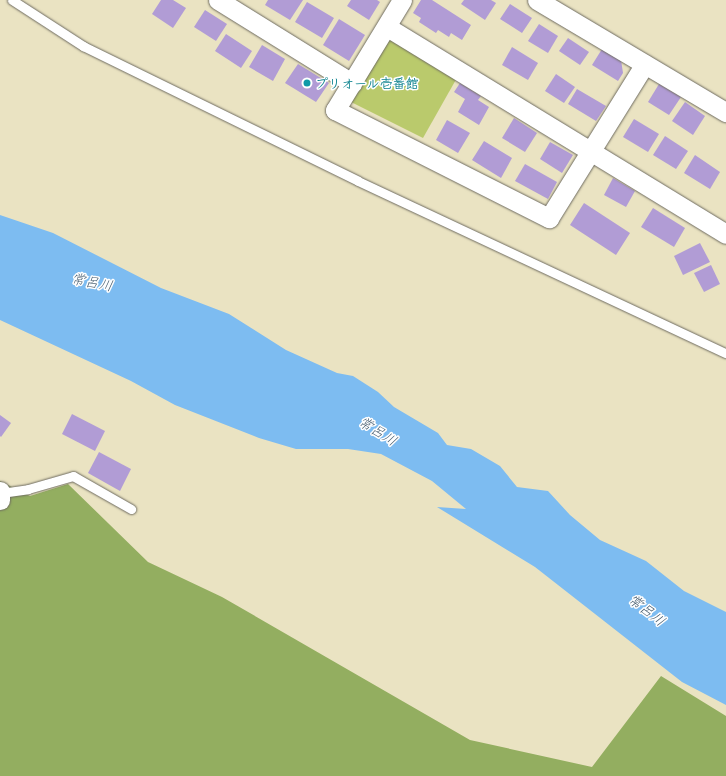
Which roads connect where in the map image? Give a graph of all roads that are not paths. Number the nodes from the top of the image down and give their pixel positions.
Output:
1 (12, 0) edge
2 (218, 0) edge
3 (402, 0) edge
4 (537, 0) edge
5 (387, 27) junction
6 (645, 64) junction
7 (352, 82) junction
8 (726, 112) edge
9 (592, 150) junction
10 (726, 234) edge
11 (726, 353) edge
12 (0, 495) edge
13 (131, 509) dead end

1 - 11 lane
2 - 7 street
3 - 5 street
4 - 6 street
5 - 7 street
5 - 9 street
6 - 8 street
6 - 9 street
7 - 9 street
9 - 10 street
12 - 13 lane

